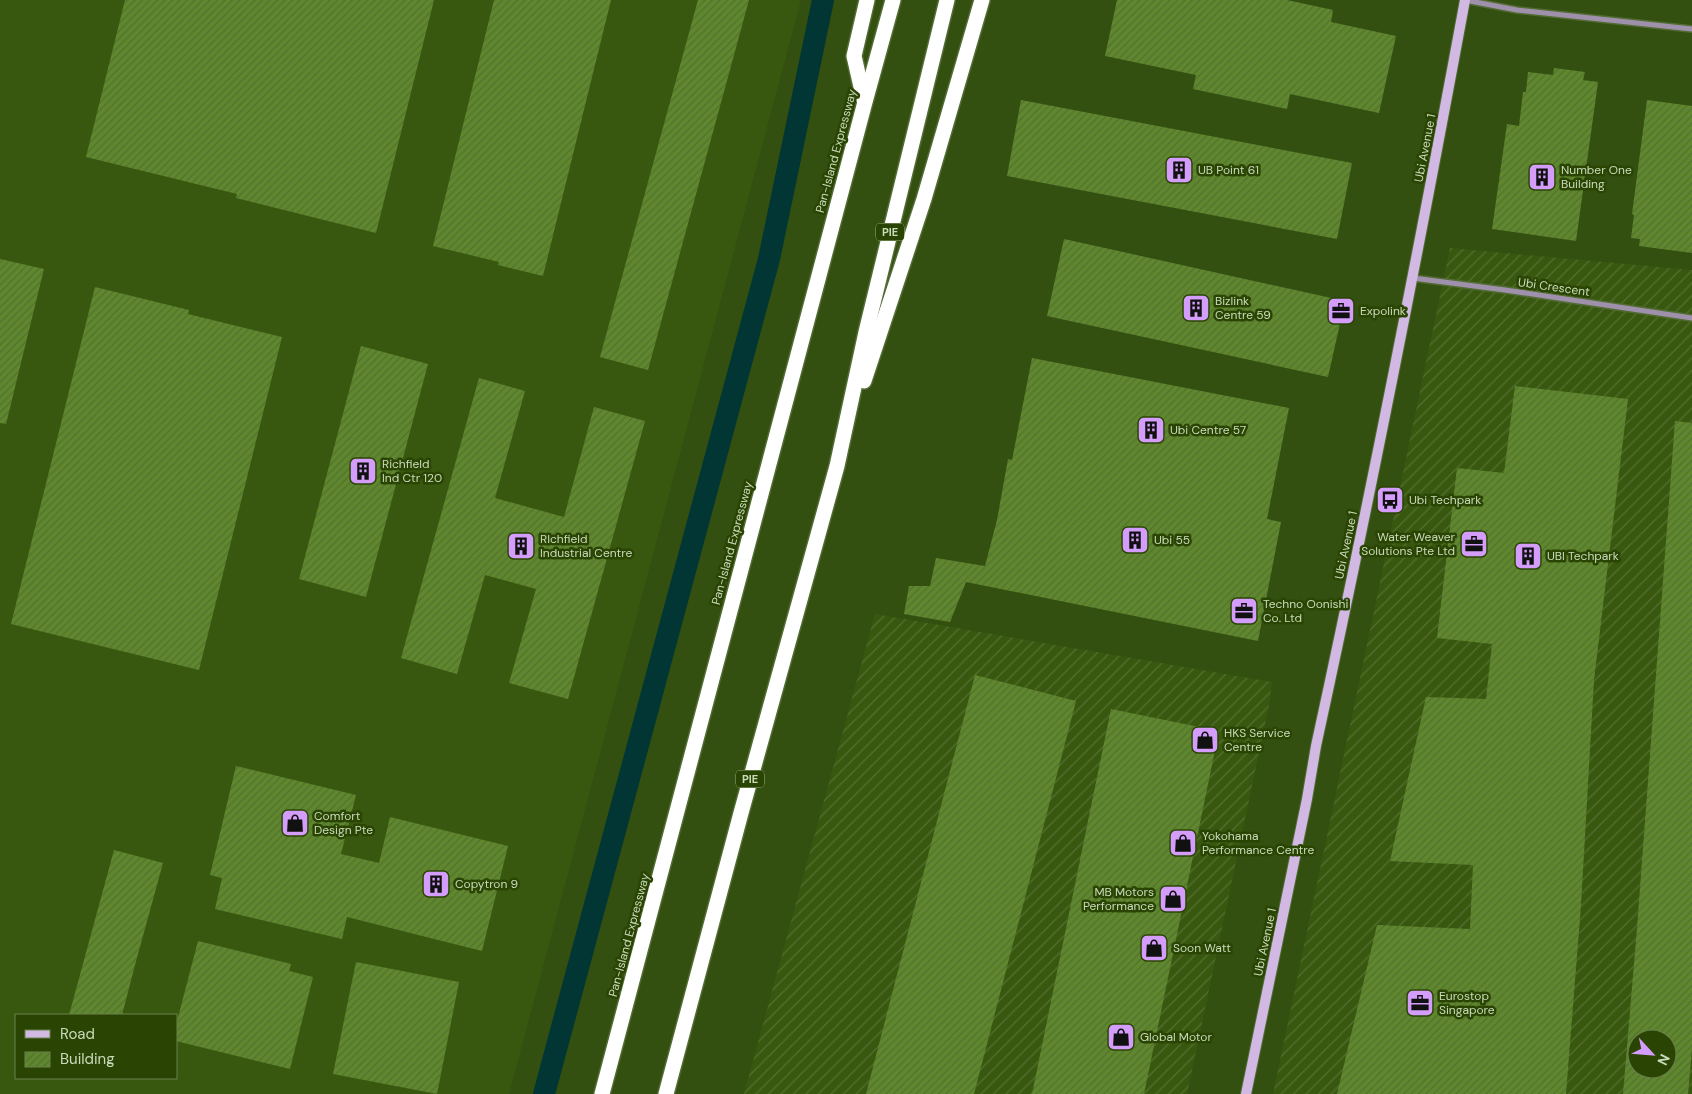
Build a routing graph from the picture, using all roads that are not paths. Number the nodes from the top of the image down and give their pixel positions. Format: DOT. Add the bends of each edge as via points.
graph roads {
  1 [pos="867,0"];
  2 [pos="893,0"];
  3 [pos="947,0"];
  4 [pos="982,0"];
  5 [pos="1465,0"];
  6 [pos="1692,29"];
  7 [pos="864,102"];
  8 [pos="1413,278"];
  9 [pos="1692,318"];
  10 [pos="836,466"];
  11 [pos="602,1094"];
  12 [pos="666,1094"];
  13 [pos="1246,1094"];
  1 -- 7 [label="highway" via="854,56"];
  2 -- 7 [label="highway, Pan-Island Expressway"];
  3 -- 10 [label="highway, PIE"];
  4 -- 10 [label="highway" via="924,199"];
  5 -- 6 [label="street" via="1517,10"];
  5 -- 8 [label="street, Ubi Avenue 1"];
  7 -- 11 [label="highway, Pan-Island Expressway"];
  8 -- 9 [label="street, Ubi Crescent"];
  8 -- 13 [label="street, Ubi Avenue 1"];
  10 -- 12 [label="highway, PIE"];
}
